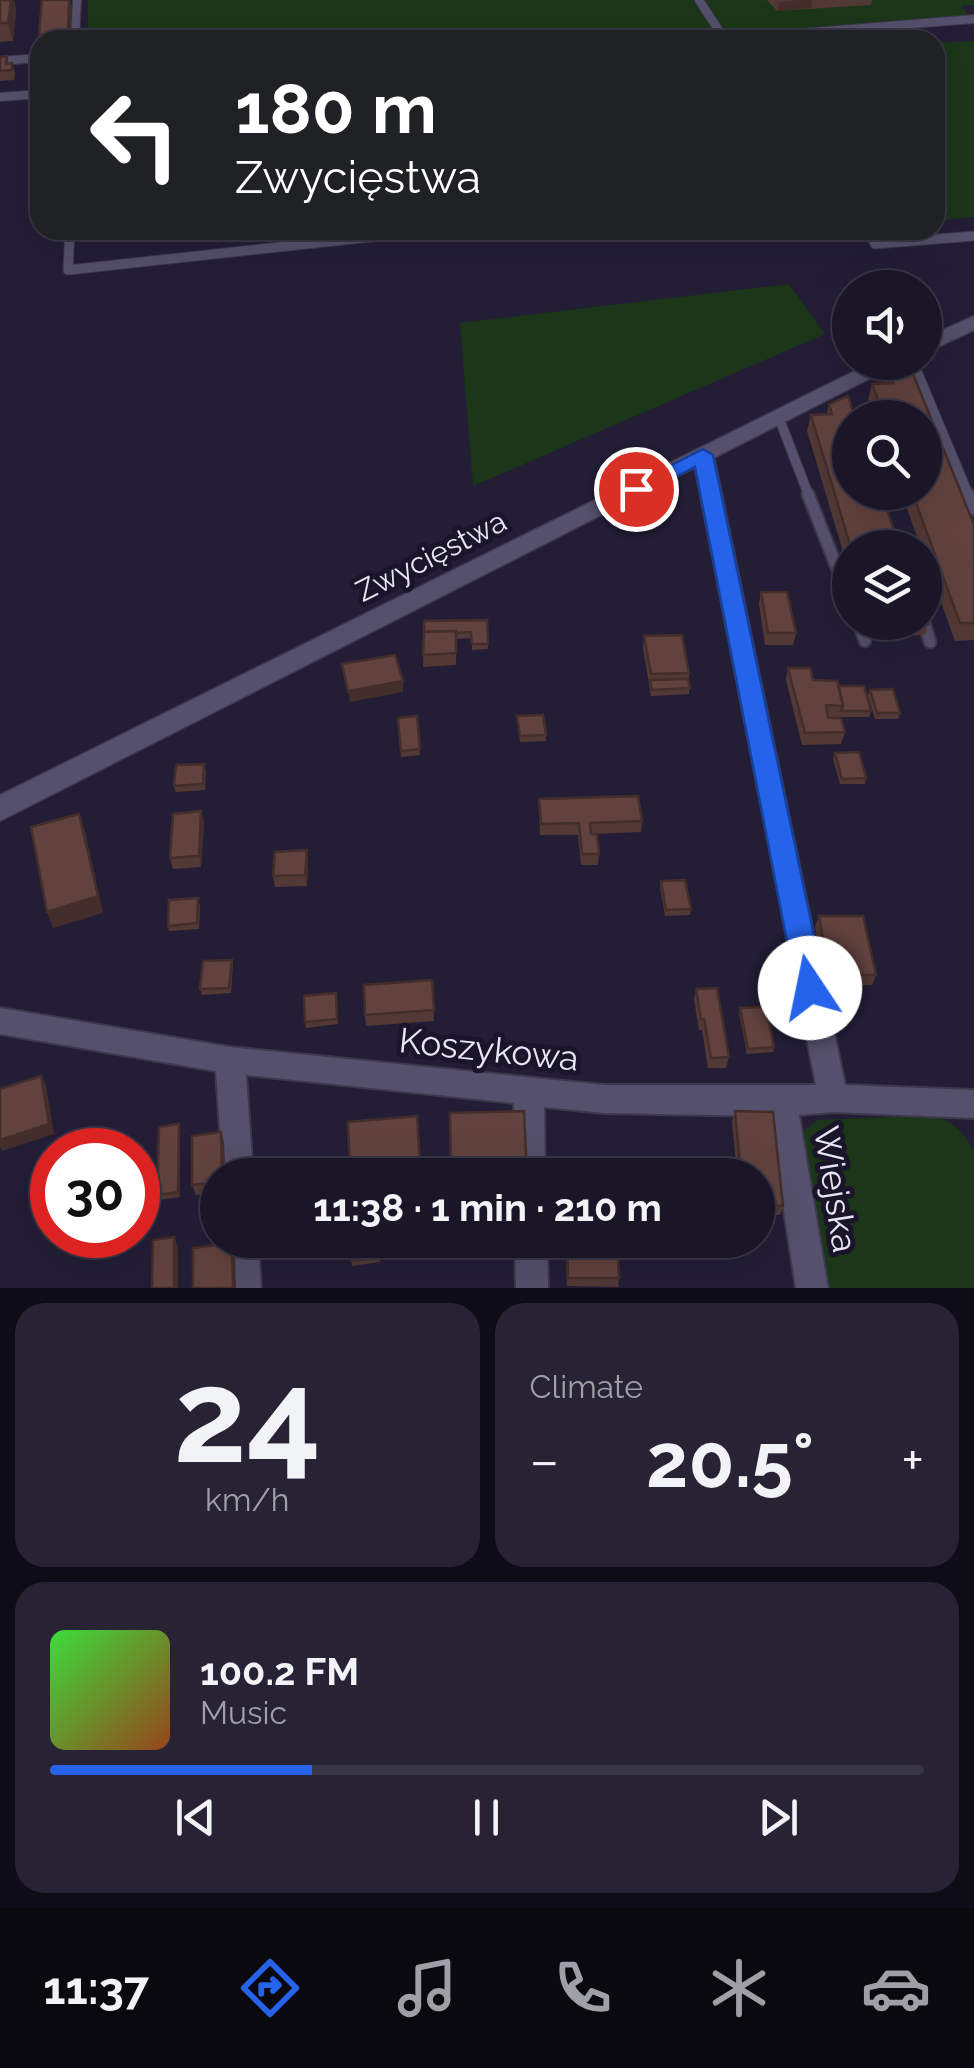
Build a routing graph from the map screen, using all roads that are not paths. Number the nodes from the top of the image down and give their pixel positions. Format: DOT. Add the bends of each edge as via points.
graph roads {
  1 [pos="77,0"];
  2 [pos="699,0"];
  3 [pos="974,19"];
  4 [pos="76,30"];
  5 [pos="718,30"];
  6 [pos="844,30"];
  7 [pos="30,59"];
  8 [pos="0,61"];
  9 [pos="30,95"];
  10 [pos="0,97"];
  11 [pos="974,236"];
  12 [pos="945,238"];
  13 [pos="70,240"];
  14 [pos="343,240"];
  15 [pos="872,240"];
  16 [pos="924,240"];
  17 [pos="974,322"];
  18 [pos="942,338"];
  19 [pos="864,380"];
  20 [pos="920,380"];
  21 [pos="780,418"];
  22 [pos="703,455"];
  23 [pos="974,509"];
  24 [pos="832,554"];
  25 [pos="0,809"];
  26 [pos="0,1021"];
  27 [pos="230,1060"];
  28 [pos="529,1090"];
  29 [pos="833,1098"];
  30 [pos="782,1102"];
  31 [pos="974,1104"];
  32 [pos="237,1158"];
  33 [pos="530,1158"];
  34 [pos="244,1258"];
  35 [pos="531,1258"];
  36 [pos="246,1288"];
  37 [pos="532,1288"];
  38 [pos="812,1288"];
  1 -- 4 [label="lane"];
  2 -- 5 [label="lane"];
  3 -- 6 [label="lane"];
  7 -- 8 [label="lane"];
  9 -- 10 [label="lane"];
  11 -- 12 [label="lane"];
  13 -- 14 [label="lane" via="68,270"];
  15 -- 16 [label="lane"];
  17 -- 18 [label="street"];
  19 -- 21 [label="street, Zwycięstwa"];
  20 -- 23 [label="lane"];
  21 -- 22 [label="street, Zwycięstwa"];
  21 -- 24 [label="lane"];
  22 -- 25 [label="street, Zwycięstwa"];
  22 -- 29 [label="street"];
  26 -- 27 [label="street, Koszykowa"];
  27 -- 28 [label="street, Koszykowa"];
  27 -- 32 [label="street"];
  28 -- 30 [label="street, Koszykowa" via="604,1099"];
  28 -- 33 [label="street"];
  29 -- 30 [label="street, Koszykowa"];
  29 -- 31 [label="street, Koszykowa"];
  30 -- 38 [label="street, Wiejska"];
  34 -- 36 [label="street"];
  35 -- 37 [label="street"];
}
